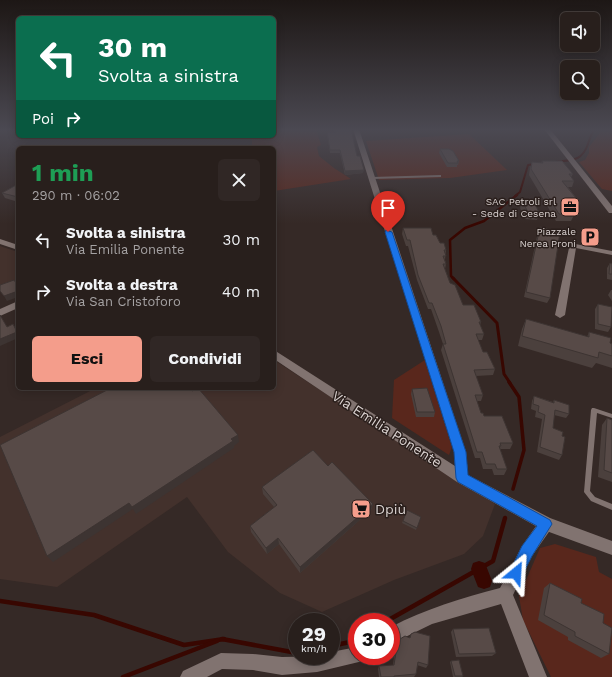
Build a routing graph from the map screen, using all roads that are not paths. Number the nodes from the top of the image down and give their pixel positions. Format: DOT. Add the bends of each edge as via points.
graph roads {
  1 [pos="366,161"];
  2 [pos="570,161"];
  3 [pos="440,176"];
  4 [pos="372,178"];
  5 [pos="612,211"];
  6 [pos="0,242"];
  7 [pos="16,247"];
  8 [pos="612,253"];
  9 [pos="16,305"];
  10 [pos="0,313"];
  11 [pos="560,315"];
  12 [pos="276,355"];
  13 [pos="612,416"];
  14 [pos="462,478"];
  15 [pos="612,507"];
  16 [pos="546,524"];
  17 [pos="612,548"];
  18 [pos="505,595"];
  19 [pos="400,631"];
  20 [pos="348,657"];
  21 [pos="190,677"];
  22 [pos="538,677"];
  1 -- 4 [label="street"];
  2 -- 5 [label="street"];
  3 -- 4 [label="lane"];
  4 -- 14 [label="street" via="460,452"];
  6 -- 7 [label="street"];
  8 -- 11 [label="street" via="573,245"];
  9 -- 10 [label="street"];
  12 -- 14 [label="street, Via Emilia Ponente"];
  13 -- 15 [label="lane" via="594,410 587,489 590,498"];
  14 -- 16 [label="street, Via Emilia Ponente"];
  16 -- 17 [label="street, Via Emilia Ponente"];
  16 -- 18 [label="street" via="527,551"];
  18 -- 19 [label="street" via="451,608"];
  18 -- 22 [label="street"];
  20 -- 21 [label="street" via="317,664 282,666 221,661"];
}
